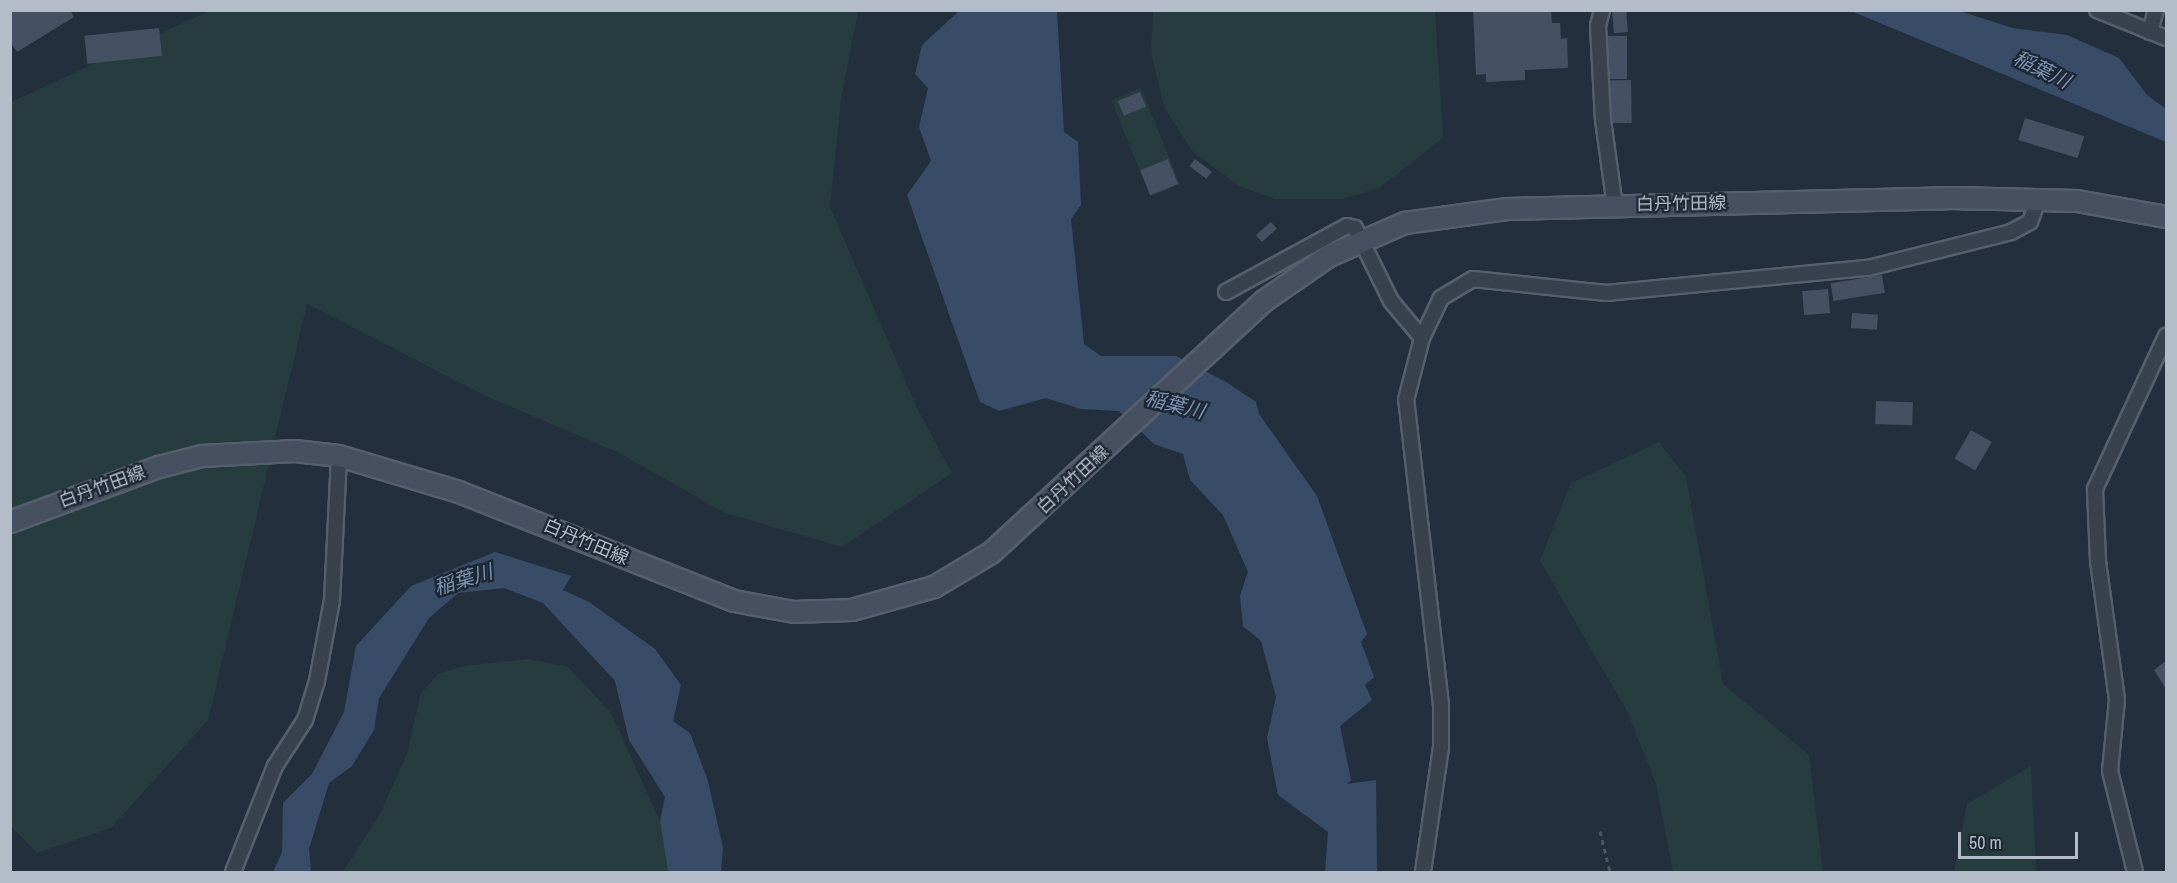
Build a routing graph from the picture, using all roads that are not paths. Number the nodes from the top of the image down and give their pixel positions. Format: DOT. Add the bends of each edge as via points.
graph roads {
  1 [pos="1602,10"];
  2 [pos="2097,10"];
  3 [pos="2156,10"];
  4 [pos="2150,32"];
  5 [pos="2166,38"];
  6 [pos="2037,200"];
  7 [pos="1615,206"];
  8 [pos="2166,217"];
  9 [pos="1361,240"];
  10 [pos="1226,292"];
  11 [pos="2166,336"];
  12 [pos="1422,338"];
  13 [pos="339,456"];
  14 [pos="10,522"];
  15 [pos="233,873"];
  16 [pos="1423,873"];
  17 [pos="2136,873"];
  1 -- 7 [label="street" via="1603,120"];
  2 -- 4 [label="street"];
  3 -- 4 [label="street"];
  4 -- 5 [label="street"];
  6 -- 7 [label="main road, 白丹竹田線"];
  6 -- 8 [label="main road, 白丹竹田線"];
  6 -- 12 [label="street" via="2030,222 2011,232 1868,268 1606,293 1467,279 1442,298"];
  7 -- 9 [label="main road, 白丹竹田線" via="1457,213"];
  9 -- 10 [label="street" via="1355,228 1336,229"];
  9 -- 12 [label="street" via="1391,301"];
  9 -- 13 [label="main road, 白丹竹田線" via="1302,273 1229,334 1016,533 963,573 882,605 794,612 734,601 459,492"];
  11 -- 17 [label="street" via="2095,489 2098,561 2117,700 2110,771"];
  12 -- 16 [label="street" via="1406,400 1406,424 1441,705 1441,747"];
  13 -- 14 [label="main road, 白丹竹田線" via="295,451 202,456"];
  13 -- 15 [label="street" via="332,600 317,681 305,720 275,766"];
}
